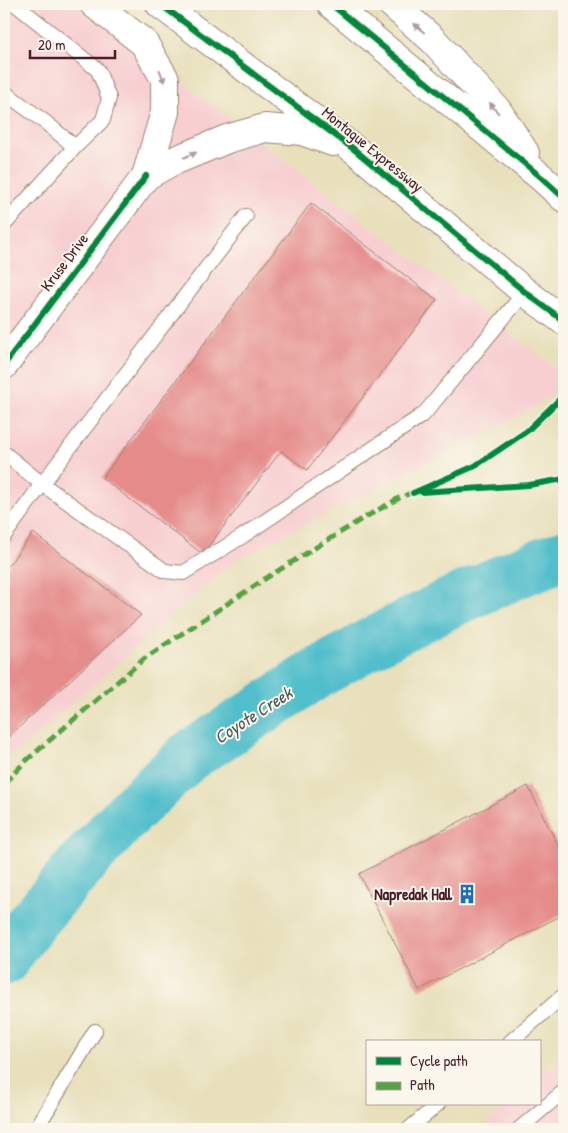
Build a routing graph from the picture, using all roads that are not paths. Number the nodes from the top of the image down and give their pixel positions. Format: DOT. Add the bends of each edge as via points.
graph roads {
  1 [pos="15,4"];
  2 [pos="94,4"];
  3 [pos="160,4"];
  4 [pos="331,4"];
  5 [pos="392,4"];
  6 [pos="4,92"];
  7 [pos="75,147"];
  8 [pos="355,150"];
  9 [pos="146,176"];
  10 [pos="541,177"];
  11 [pos="564,198"];
  12 [pos="246,216"];
  13 [pos="6,219"];
  14 [pos="525,292"];
  15 [pos="564,321"];
  16 [pos="4,365"];
  17 [pos="4,453"];
  18 [pos="42,484"];
  19 [pos="4,536"];
  20 [pos="564,995"];
  21 [pos="95,1031"];
  22 [pos="512,1040"];
  23 [pos="564,1090"];
  24 [pos="436,1106"];
  25 [pos="36,1129"];
  26 [pos="409,1129"];
  27 [pos="520,1129"];
  1 -- 7 [label="lane" via="98,70 109,98 103,120"];
  2 -- 9 [label="main road, one-way" via="144,43 165,79 165,112"];
  3 -- 8 [label="main road, Montague Expressway"];
  4 -- 10 [label="main road"];
  10 -- 5 [label="main road, one-way" via="497,110 433,40"];
  6 -- 7 [label="lane"];
  7 -- 13 [label="lane"];
  9 -- 8 [label="main road, one-way" via="227,139 265,128 302,131"];
  8 -- 14 [label="main road, Montague Expressway"];
  9 -- 16 [label="main road, Kruse Drive"];
  10 -- 11 [label="main road"];
  12 -- 18 [label="lane"];
  14 -- 15 [label="main road, Montague Expressway"];
  14 -- 18 [label="lane" via="424,414 183,573 164,571"];
  17 -- 18 [label="lane"];
  18 -- 19 [label="lane"];
  20 -- 22 [label="lane"];
  21 -- 25 [label="lane"];
  23 -- 27 [label="lane"];
  24 -- 26 [label="lane"];
}
